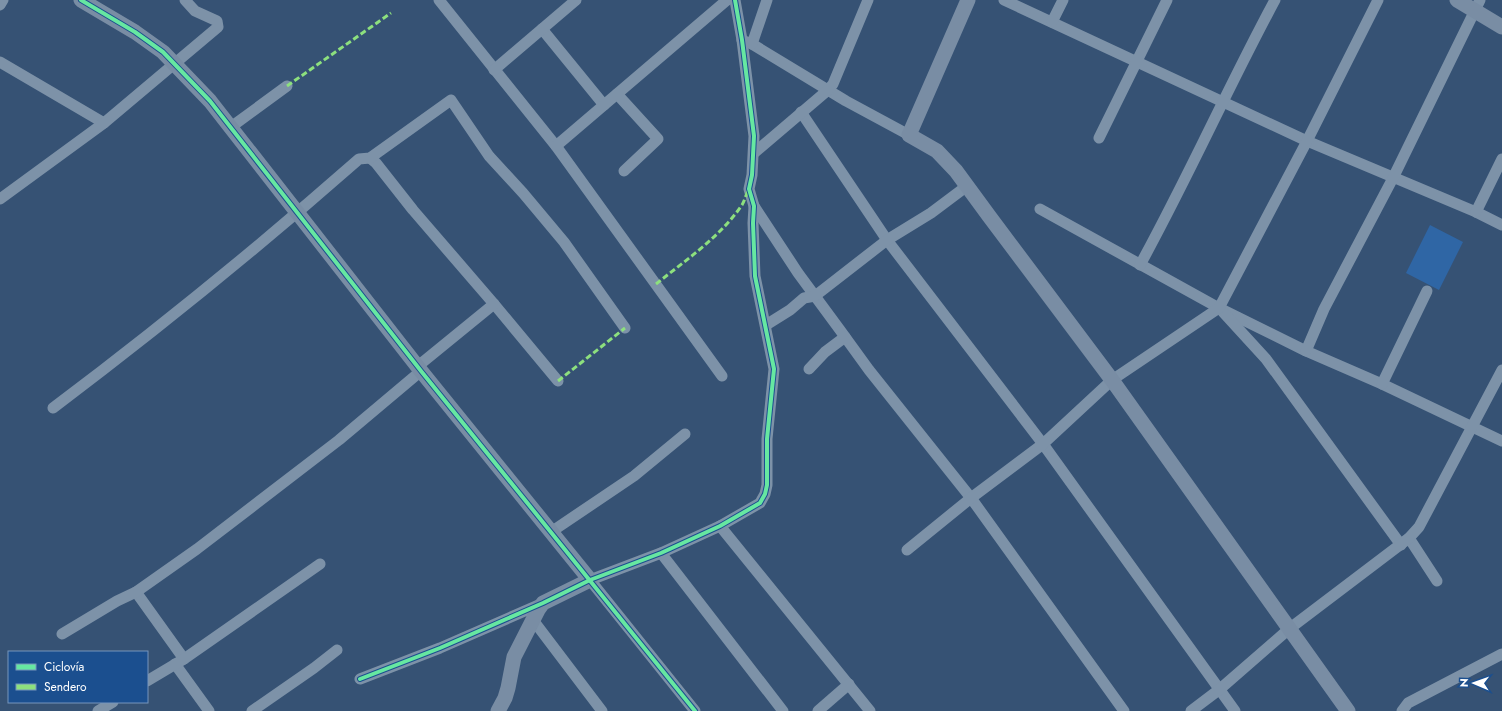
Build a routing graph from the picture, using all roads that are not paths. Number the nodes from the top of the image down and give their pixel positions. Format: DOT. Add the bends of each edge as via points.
graph roads {
  1 [pos="3,0"];
  2 [pos="81,0"];
  3 [pos="185,0"];
  4 [pos="439,0"];
  5 [pos="576,0"];
  6 [pos="727,0"];
  7 [pos="735,0"];
  8 [pos="767,0"];
  9 [pos="868,0"];
  10 [pos="968,0"];
  11 [pos="1004,0"];
  12 [pos="1063,0"];
  13 [pos="1167,0"];
  14 [pos="1275,0"];
  15 [pos="1378,0"];
  16 [pos="1457,0"];
  17 [pos="0,5"];
  18 [pos="1478,5"];
  19 [pos="1052,22"];
  20 [pos="1502,27"];
  21 [pos="542,29"];
  22 [pos="747,42"];
  23 [pos="0,62"];
  24 [pos="1138,62"];
  25 [pos="174,64"];
  26 [pos="494,70"];
  27 [pos="287,86"];
  28 [pos="828,90"];
  29 [pos="617,94"];
  30 [pos="1223,102"];
  31 [pos="604,105"];
  32 [pos="801,112"];
  33 [pos="104,123"];
  34 [pos="231,127"];
  35 [pos="909,135"];
  36 [pos="1099,138"];
  37 [pos="1307,141"];
  38 [pos="556,146"];
  39 [pos="754,153"];
  40 [pos="370,158"];
  41 [pos="1502,159"];
  42 [pos="624,171"];
  43 [pos="1393,178"];
  44 [pos="967,186"];
  45 [pos="0,199"];
  46 [pos="754,206"];
  47 [pos="1040,209"];
  48 [pos="1476,212"];
  49 [pos="298,213"];
  50 [pos="1502,225"];
  51 [pos="887,240"];
  52 [pos="1140,265"];
  53 [pos="1427,291"];
  54 [pos="815,296"];
  55 [pos="494,304"];
  56 [pos="1219,308"];
  57 [pos="766,325"];
  58 [pos="625,328"];
  59 [pos="845,337"];
  60 [pos="1306,351"];
  61 [pos="420,368"];
  62 [pos="809,369"];
  63 [pos="1502,370"];
  64 [pos="722,376"];
  65 [pos="1112,380"];
  66 [pos="558,381"];
  67 [pos="1382,384"];
  68 [pos="52,408"];
  69 [pos="1472,427"];
  70 [pos="685,434"];
  71 [pos="1502,441"];
  72 [pos="1042,444"];
  73 [pos="971,498"];
  74 [pos="720,526"];
  75 [pos="551,532"];
  76 [pos="1405,542"];
  77 [pos="907,550"];
  78 [pos="661,553"];
  79 [pos="320,564"];
  80 [pos="590,580"];
  81 [pos="1437,581"];
  82 [pos="136,592"];
  83 [pos="543,603"];
  84 [pos="533,620"];
  85 [pos="1289,629"];
  86 [pos="62,634"];
  87 [pos="337,650"];
  88 [pos="1502,654"];
  89 [pos="180,662"];
  90 [pos="360,679"];
  91 [pos="148,680"];
  92 [pos="849,684"];
  93 [pos="1220,689"];
  94 [pos="110,703"];
  95 [pos="98,711"];
  96 [pos="209,711"];
  97 [pos="252,711"];
  98 [pos="498,711"];
  99 [pos="602,711"];
  100 [pos="695,711"];
  101 [pos="783,711"];
  102 [pos="818,711"];
  103 [pos="870,711"];
  104 [pos="1124,711"];
  105 [pos="1191,711"];
  106 [pos="1235,711"];
  107 [pos="1348,711"];
  108 [pos="1402,711"];
  1 -- 17 [label="street"];
  2 -- 25 [label="street" via="135,32 163,52"];
  3 -- 25 [label="street" via="195,12 217,21 218,27"];
  4 -- 26 [label="street"];
  5 -- 21 [label="street"];
  6 -- 29 [label="street"];
  7 -- 22 [label="street"];
  8 -- 22 [label="street"];
  9 -- 28 [label="street" via="833,84"];
  10 -- 35 [label="street"];
  11 -- 19 [label="street"];
  12 -- 19 [label="street"];
  13 -- 24 [label="street"];
  14 -- 30 [label="street"];
  15 -- 37 [label="street"];
  16 -- 18 [label="street"];
  18 -- 20 [label="street"];
  18 -- 43 [label="street"];
  19 -- 24 [label="street"];
  21 -- 26 [label="street"];
  21 -- 31 [label="street"];
  22 -- 28 [label="street"];
  22 -- 39 [label="street"];
  23 -- 33 [label="street"];
  24 -- 30 [label="street"];
  24 -- 36 [label="street"];
  25 -- 33 [label="street"];
  25 -- 34 [label="street"];
  26 -- 38 [label="street"];
  27 -- 34 [label="street"];
  28 -- 32 [label="street"];
  28 -- 35 [label="street"];
  29 -- 31 [label="street"];
  29 -- 42 [label="street" via="658,140"];
  30 -- 37 [label="street"];
  30 -- 52 [label="street"];
  31 -- 38 [label="street"];
  32 -- 39 [label="street"];
  32 -- 51 [label="street"];
  33 -- 45 [label="street"];
  34 -- 49 [label="street"];
  35 -- 44 [label="street" via="937,151"];
  37 -- 43 [label="street"];
  37 -- 56 [label="street"];
  38 -- 64 [label="street"];
  39 -- 46 [label="street" via="749,188"];
  40 -- 49 [label="street" via="359,160"];
  40 -- 55 [label="street"];
  40 -- 58 [label="street" via="451,100 489,156 564,242"];
  41 -- 48 [label="street"];
  43 -- 48 [label="street"];
  43 -- 60 [label="street" via="1324,309"];
  44 -- 51 [label="street" via="931,213"];
  44 -- 65 [label="street"];
  46 -- 54 [label="street"];
  46 -- 57 [label="street" via="755,276"];
  47 -- 52 [label="street"];
  48 -- 50 [label="street"];
  49 -- 61 [label="street"];
  49 -- 68 [label="street" via="148,336"];
  51 -- 54 [label="street"];
  51 -- 72 [label="street"];
  52 -- 56 [label="street"];
  53 -- 67 [label="street"];
  54 -- 57 [label="street" via="804,298"];
  54 -- 59 [label="street"];
  55 -- 61 [label="street"];
  55 -- 66 [label="street"];
  56 -- 60 [label="street"];
  56 -- 65 [label="street"];
  56 -- 76 [label="street" via="1266,360"];
  57 -- 74 [label="street" via="774,373 767,439 765,494 760,503"];
  59 -- 62 [label="street" via="825,352"];
  59 -- 73 [label="street"];
  60 -- 67 [label="street"];
  61 -- 75 [label="street"];
  61 -- 82 [label="street" via="339,440 197,549"];
  63 -- 69 [label="street"];
  65 -- 72 [label="street"];
  65 -- 85 [label="street"];
  67 -- 69 [label="street"];
  69 -- 71 [label="street"];
  69 -- 76 [label="street" via="1419,527"];
  70 -- 75 [label="street" via="634,476"];
  72 -- 73 [label="street"];
  72 -- 93 [label="street"];
  73 -- 77 [label="street"];
  73 -- 104 [label="street"];
  74 -- 78 [label="street"];
  74 -- 92 [label="street"];
  75 -- 80 [label="street"];
  76 -- 81 [label="street"];
  76 -- 85 [label="street"];
  78 -- 80 [label="street"];
  78 -- 101 [label="street"];
  79 -- 89 [label="street"];
  80 -- 83 [label="street"];
  80 -- 100 [label="street"];
  82 -- 86 [label="street"];
  82 -- 89 [label="street"];
  83 -- 84 [label="street"];
  83 -- 90 [label="street" via="440,648"];
  84 -- 98 [label="street" via="514,657 508,688"];
  84 -- 99 [label="street"];
  85 -- 93 [label="street"];
  85 -- 107 [label="street"];
  87 -- 97 [label="street"];
  88 -- 108 [label="street" via="1408,703"];
  89 -- 91 [label="street"];
  89 -- 96 [label="street"];
  92 -- 102 [label="street"];
  92 -- 103 [label="street"];
  93 -- 105 [label="street"];
  93 -- 106 [label="street"];
  94 -- 95 [label="street"];
}
